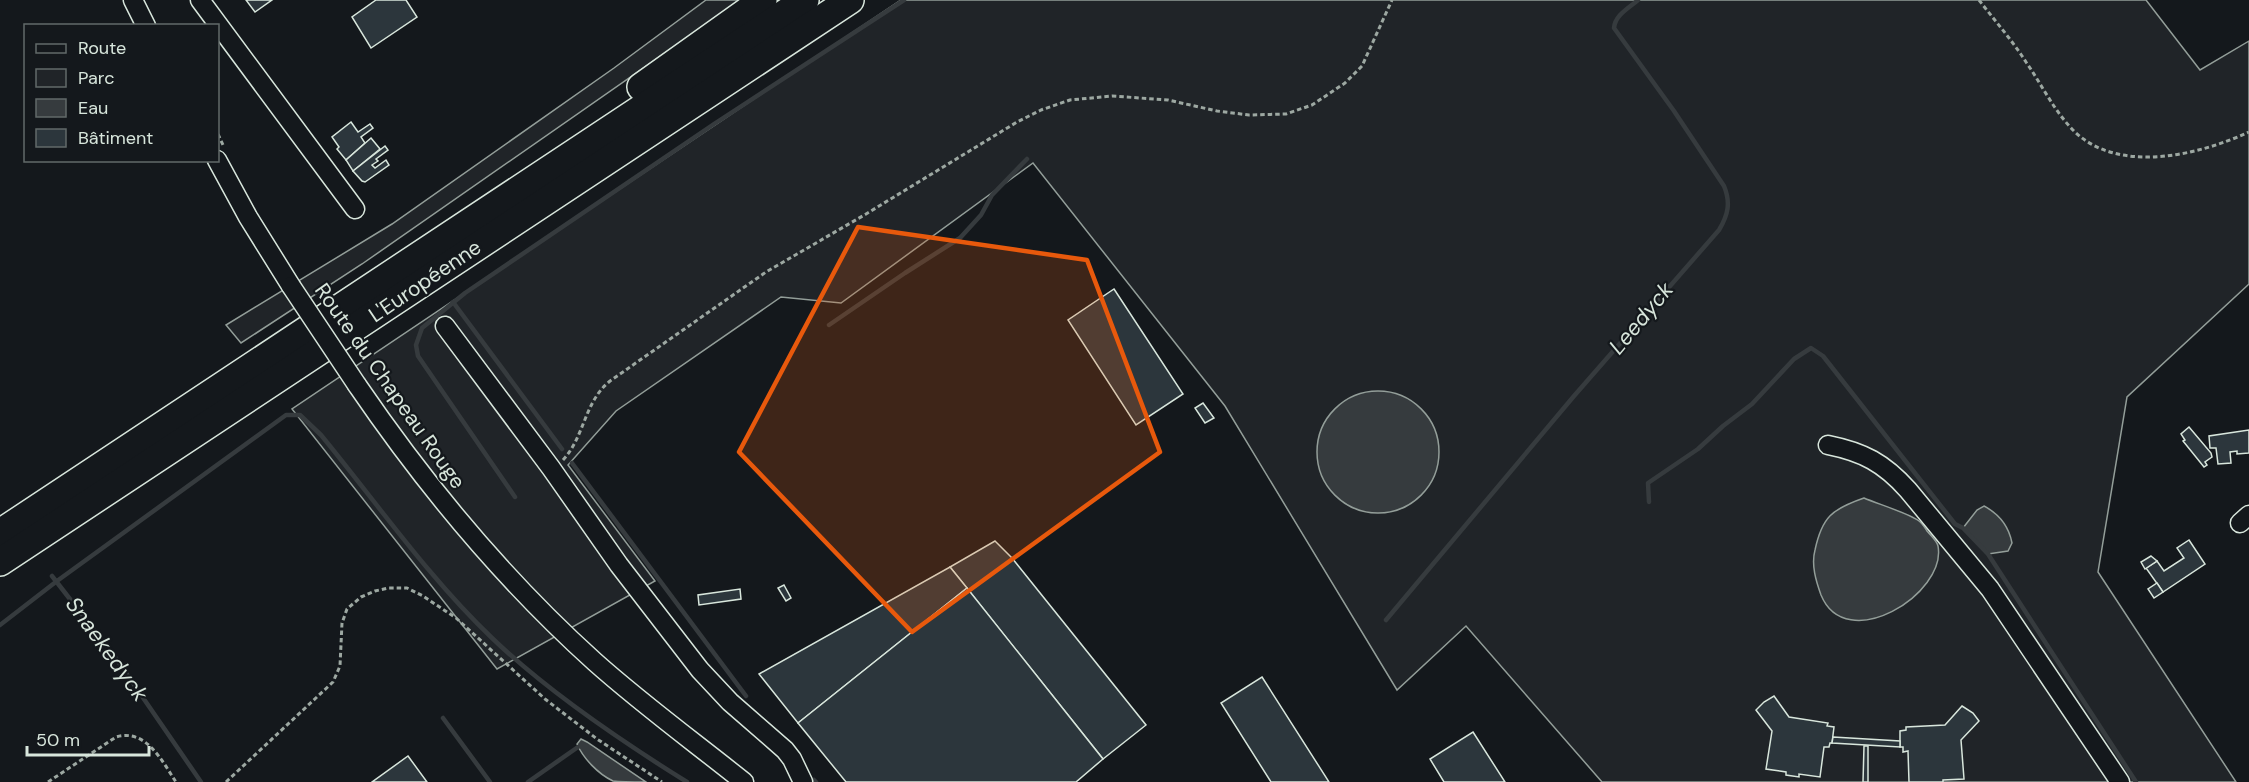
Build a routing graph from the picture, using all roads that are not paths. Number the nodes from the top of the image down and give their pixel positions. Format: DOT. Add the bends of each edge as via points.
graph roads {
  1 [pos="133,0"];
  2 [pos="200,0"];
  3 [pos="763,0"];
  4 [pos="806,0"];
  5 [pos="850,0"];
  6 [pos="146,24"];
  7 [pos="218,24"];
  8 [pos="219,26"];
  9 [pos="218,162"];
  10 [pos="355,209"];
  11 [pos="445,326"];
  12 [pos="272,353"];
  13 [pos="1828,445"];
  14 [pos="0,533"];
  15 [pos="0,562"];
  16 [pos="744,782"];
  17 [pos="803,782"];
  18 [pos="2120,782"];
  1 -- 6 [label="street"];
  2 -- 7 [label="street"];
  3 -- 12 [label="highway" via="386,267"];
  4 -- 12 [label="highway, L'Européenne"];
  5 -- 15 [label="highway, L'Européenne"];
  8 -- 10 [label="street"];
  9 -- 16 [label="street, Route du Chapeau Rouge, bridge" via="291,286 429,485 547,617 637,698"];
  11 -- 17 [label="street" via="700,670 785,750"];
  12 -- 14 [label="highway, L'Européenne"];
  13 -- 18 [label="street" via="1874,460 1908,490 1990,589"];
}
